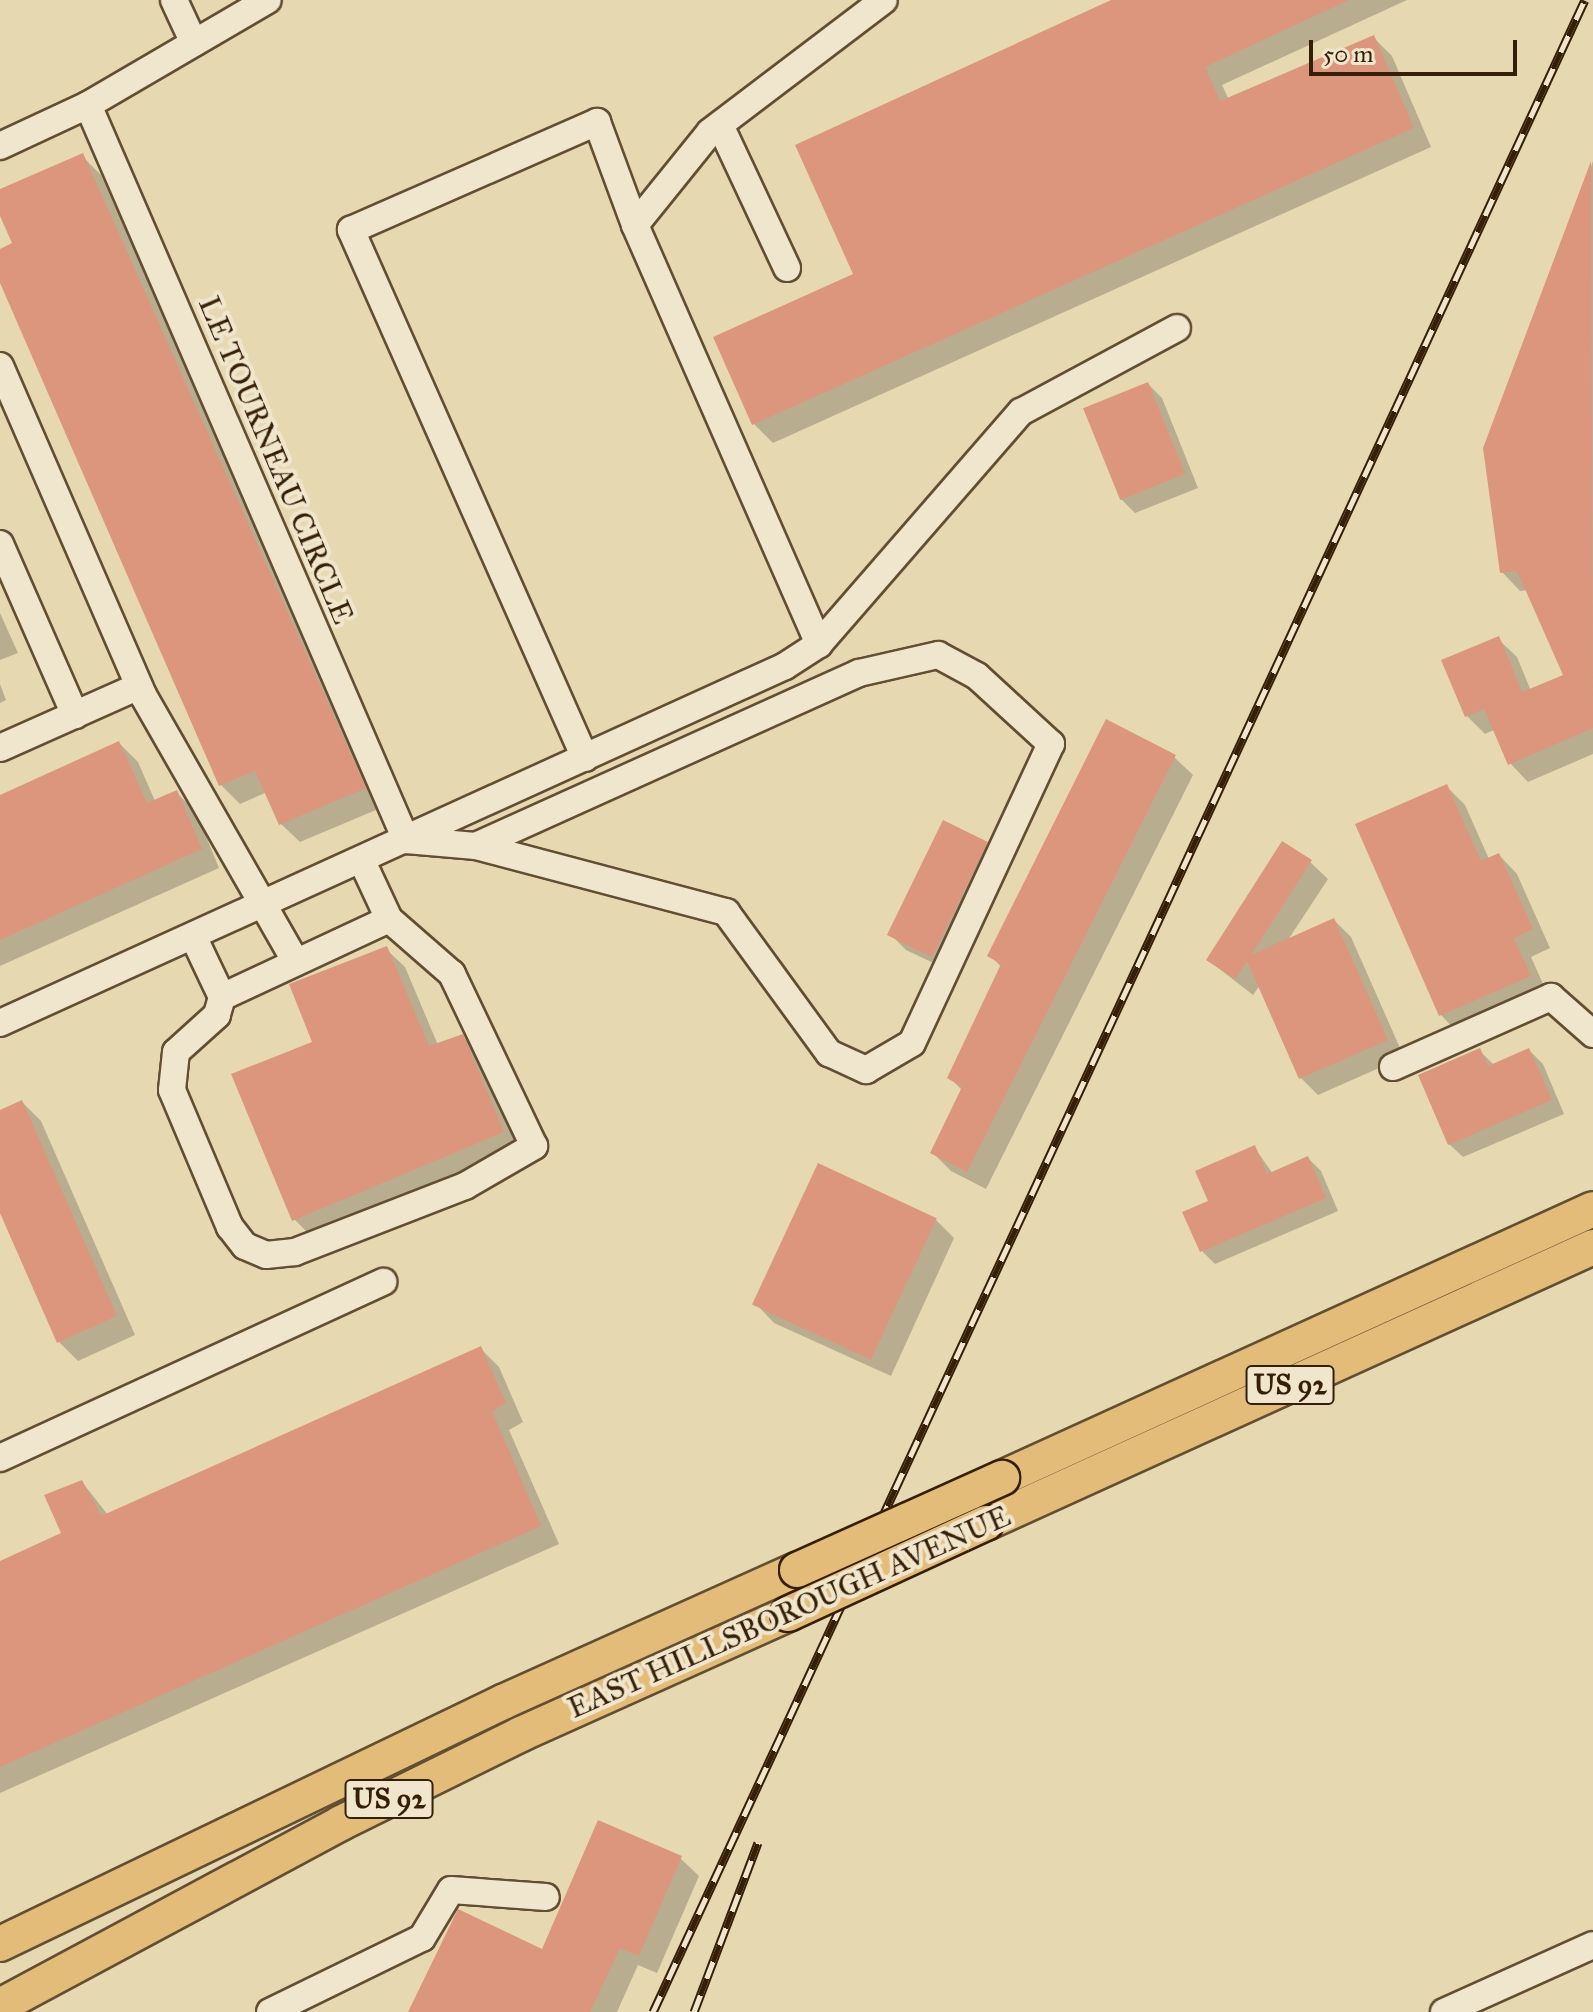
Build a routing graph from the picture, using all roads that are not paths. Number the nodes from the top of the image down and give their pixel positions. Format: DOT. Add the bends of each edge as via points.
graph roads {
  1 [pos="174,0"];
  2 [pos="268,0"];
  3 [pos="884,0"];
  4 [pos="194,43"];
  5 [pos="88,105"];
  6 [pos="720,125"];
  7 [pos="0,146"];
  8 [pos="635,225"];
  9 [pos="787,268"];
  10 [pos="1177,328"];
  11 [pos="0,366"];
  12 [pos="0,544"];
  13 [pos="819,644"];
  14 [pos="139,686"];
  15 [pos="75,715"];
  16 [pos="0,748"];
  17 [pos="585,758"];
  18 [pos="406,840"];
  19 [pos="476,846"];
  20 [pos="362,861"];
  21 [pos="263,905"];
  22 [pos="389,919"];
  23 [pos="193,936"];
  24 [pos="295,960"];
  25 [pos="222,997"];
  26 [pos="0,1023"];
  27 [pos="1593,1034"];
  28 [pos="1393,1067"];
  29 [pos="1593,1209"];
  30 [pos="1593,1247"];
  31 [pos="383,1282"];
  32 [pos="0,1458"];
  33 [pos="546,1897"];
  34 [pos="0,1944"];
  35 [pos="1593,1945"];
  36 [pos="0,2006"];
  37 [pos="270,2012"];
  38 [pos="1444,2012"];
  1 -- 4 [label="street"];
  2 -- 4 [label="street"];
  3 -- 6 [label="street"];
  4 -- 5 [label="street"];
  5 -- 7 [label="street"];
  5 -- 18 [label="street, LE TOURNEAU CIRCLE"];
  6 -- 8 [label="street"];
  6 -- 9 [label="street"];
  8 -- 13 [label="street"];
  8 -- 17 [label="street" via="597,122 351,230"];
  10 -- 13 [label="street" via="1021,412"];
  11 -- 14 [label="street"];
  12 -- 15 [label="street"];
  13 -- 17 [label="street" via="785,666"];
  14 -- 15 [label="street"];
  14 -- 21 [label="street"];
  15 -- 16 [label="street"];
  17 -- 18 [label="street"];
  18 -- 19 [label="street"];
  18 -- 20 [label="street"];
  19 -- 19 [label="street" via="726,912 829,1053 866,1070 912,1043 1051,744 977,676 938,655 859,673"];
  20 -- 21 [label="street"];
  20 -- 22 [label="street"];
  21 -- 23 [label="street"];
  21 -- 24 [label="street"];
  22 -- 24 [label="street"];
  22 -- 25 [label="street" via="452,974 534,1146 465,1186 295,1252 266,1255 245,1246 230,1227 172,1090 176,1052 217,1015"];
  23 -- 25 [label="street"];
  23 -- 26 [label="street"];
  24 -- 25 [label="street"];
  27 -- 28 [label="street" via="1551,997"];
  29 -- 34 [label="main road, EAST HILLSBOROUGH AVENUE / US 92, bridge" via="505,1701"];
  30 -- 36 [label="main road, EAST HILLSBOROUGH AVENUE / US 92, bridge" via="521,1734 341,1823"];
  31 -- 32 [label="street"];
  33 -- 37 [label="street" via="451,1890 422,1938"];
  35 -- 38 [label="street"];
}
